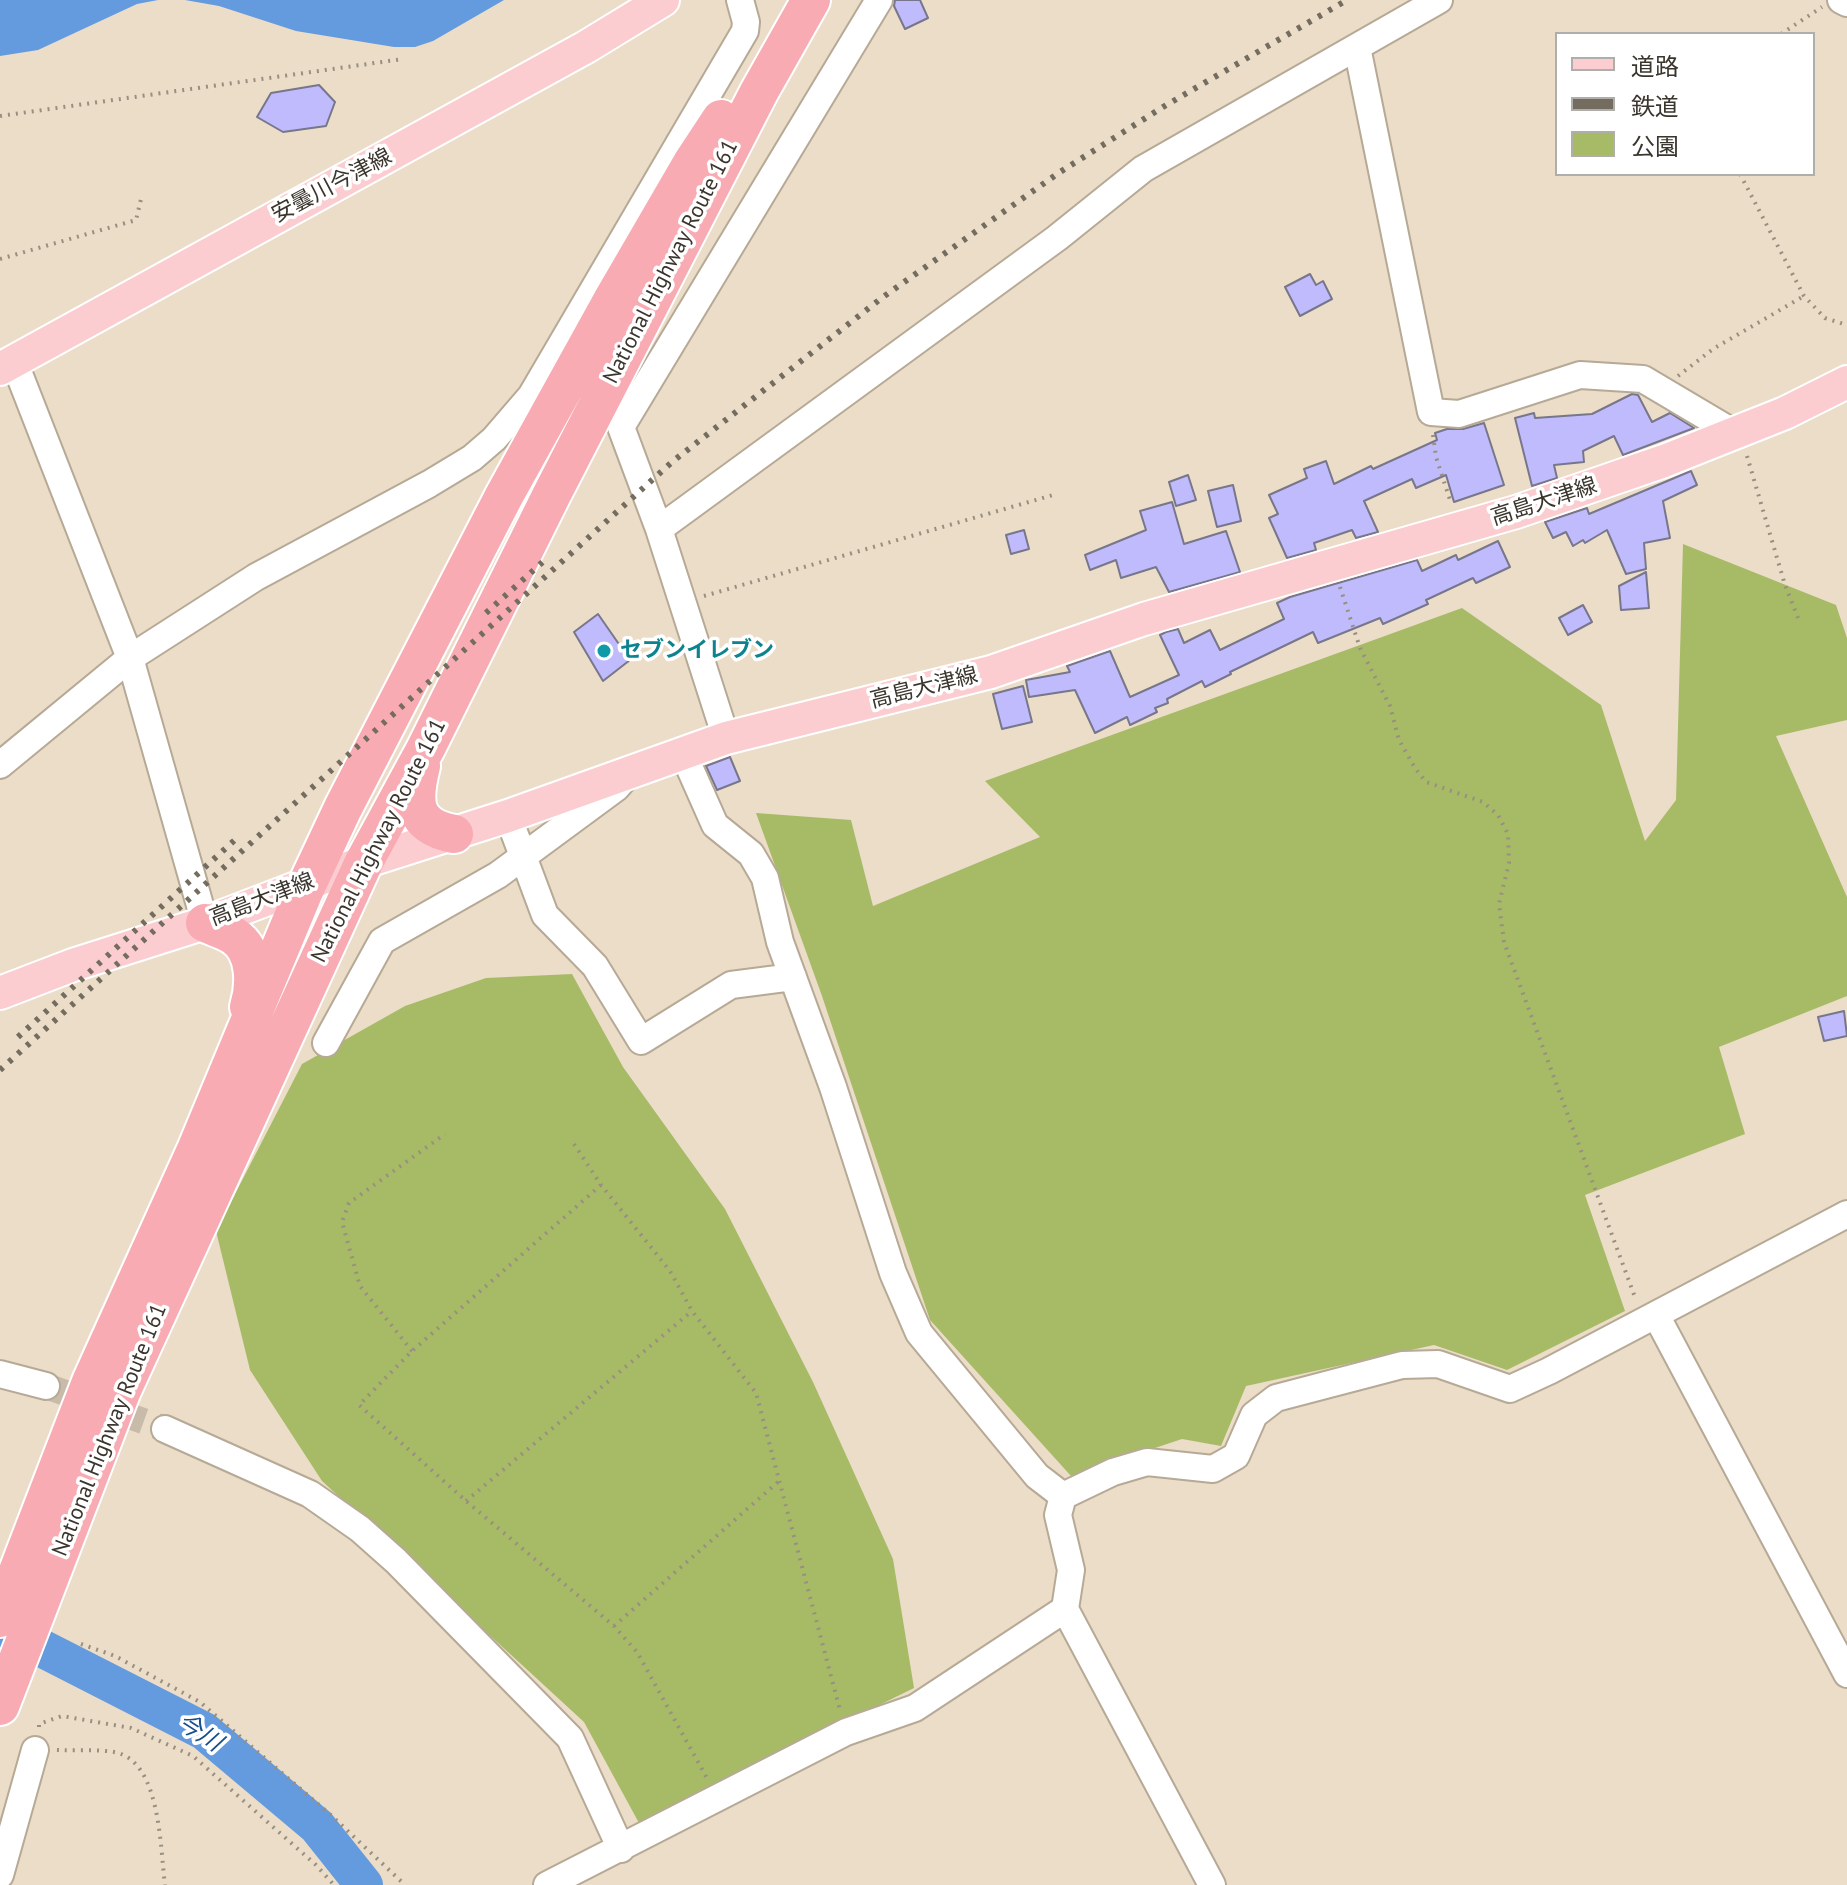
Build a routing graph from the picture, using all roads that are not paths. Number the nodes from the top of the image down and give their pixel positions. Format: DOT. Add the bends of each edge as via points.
graph roads {
  1 [pos="663,0"];
  2 [pos="740,0"];
  3 [pos="800,0"];
  4 [pos="811,0"];
  5 [pos="879,0"];
  6 [pos="1439,0"];
  7 [pos="1841,0"];
  8 [pos="1847,3"];
  9 [pos="1357,47"];
  10 [pos="7,365"];
  11 [pos="1847,382"];
  12 [pos="1734,433"];
  13 [pos="659,529"];
  14 [pos="130,658"];
  15 [pos="726,738"];
  16 [pos="426,748"];
  17 [pos="683,753"];
  18 [pos="0,765"];
  19 [pos="629,774"];
  20 [pos="359,777"];
  21 [pos="508,816"];
  22 [pos="439,839"];
  23 [pos="523,856"];
  24 [pos="329,880"];
  25 [pos="205,923"];
  26 [pos="793,977"];
  27 [pos="0,993"];
  28 [pos="326,1043"];
  29 [pos="229,1066"];
  30 [pos="196,1150"];
  31 [pos="1847,1214"];
  32 [pos="1650,1318"];
  33 [pos="0,1374"];
  34 [pos="46,1386"];
  35 [pos="165,1429"];
  36 [pos="1063,1496"];
  37 [pos="1065,1609"];
  38 [pos="0,1618"];
  39 [pos="1847,1674"];
  40 [pos="0,1706"];
  41 [pos="35,1750"];
  42 [pos="621,1849"];
  43 [pos="1,1862"];
  44 [pos="547,1885"];
  45 [pos="1212,1885"];
  1 -- 10 [label="main road, 安曇川今津線"];
  2 -- 14 [label="street" via="745,31 531,396 494,439 461,465 256,577"];
  3 -- 20 [label="highway, National Highway Route 161" via="692,163 613,299"];
  4 -- 16 [label="highway, National Highway Route 161" via="680,245"];
  5 -- 13 [label="street" via="621,427"];
  6 -- 9 [label="street"];
  7 -- 8 [label="street"];
  9 -- 12 [label="street" via="1431,412 1459,414 1580,375 1643,379"];
  9 -- 13 [label="street" via="1143,169 1057,238"];
  10 -- 14 [label="street"];
  11 -- 12 [label="main road, 高島大津線"];
  12 -- 15 [label="main road, 高島大津線" via="1460,529 1144,619 991,672"];
  13 -- 15 [label="street"];
  14 -- 18 [label="street"];
  14 -- 25 [label="street"];
  15 -- 17 [label="main road, 高島大津線"];
  16 -- 22 [label="highway" via="414,792 417,808"];
  16 -- 24 [label="highway, National Highway Route 161"];
  17 -- 19 [label="main road, 高島大津線"];
  17 -- 26 [label="street" via="715,825 751,854 765,878"];
  19 -- 21 [label="main road, 高島大津線"];
  19 -- 23 [label="street"];
  20 -- 24 [label="highway, National Highway Route 161"];
  20 -- 24 [label="highway" via="373,819"];
  21 -- 22 [label="main road, 高島大津線"];
  21 -- 23 [label="street"];
  22 -- 24 [label="highway"];
  23 -- 26 [label="street" via="545,915 595,966 641,1041 731,985"];
  23 -- 28 [label="street" via="382,941"];
  24 -- 25 [label="main road, 高島大津線"];
  24 -- 29 [label="highway, National Highway Route 161"];
  24 -- 30 [label="highway" via="224,1104"];
  24 -- 40 [label="highway, National Highway Route 161"];
  25 -- 27 [label="main road, 高島大津線"];
  25 -- 29 [label="highway" via="237,938 253,970 251,1001"];
  26 -- 36 [label="street" via="893,1273 919,1333 1037,1476"];
  29 -- 30 [label="highway, National Highway Route 161"];
  30 -- 38 [label="highway, National Highway Route 161" via="91,1382"];
  31 -- 32 [label="street"];
  32 -- 36 [label="street" via="1510,1389 1438,1364 1402,1365 1276,1398 1254,1415 1236,1456 1213,1469 1147,1462"];
  32 -- 39 [label="street"];
  33 -- 34 [label="street"];
  35 -- 42 [label="street" via="310,1494 396,1561 570,1738"];
  36 -- 37 [label="street" via="1058,1515 1071,1570"];
  37 -- 42 [label="street" via="915,1708 846,1732"];
  37 -- 45 [label="street"];
  41 -- 43 [label="street"];
  42 -- 44 [label="street"];
}
